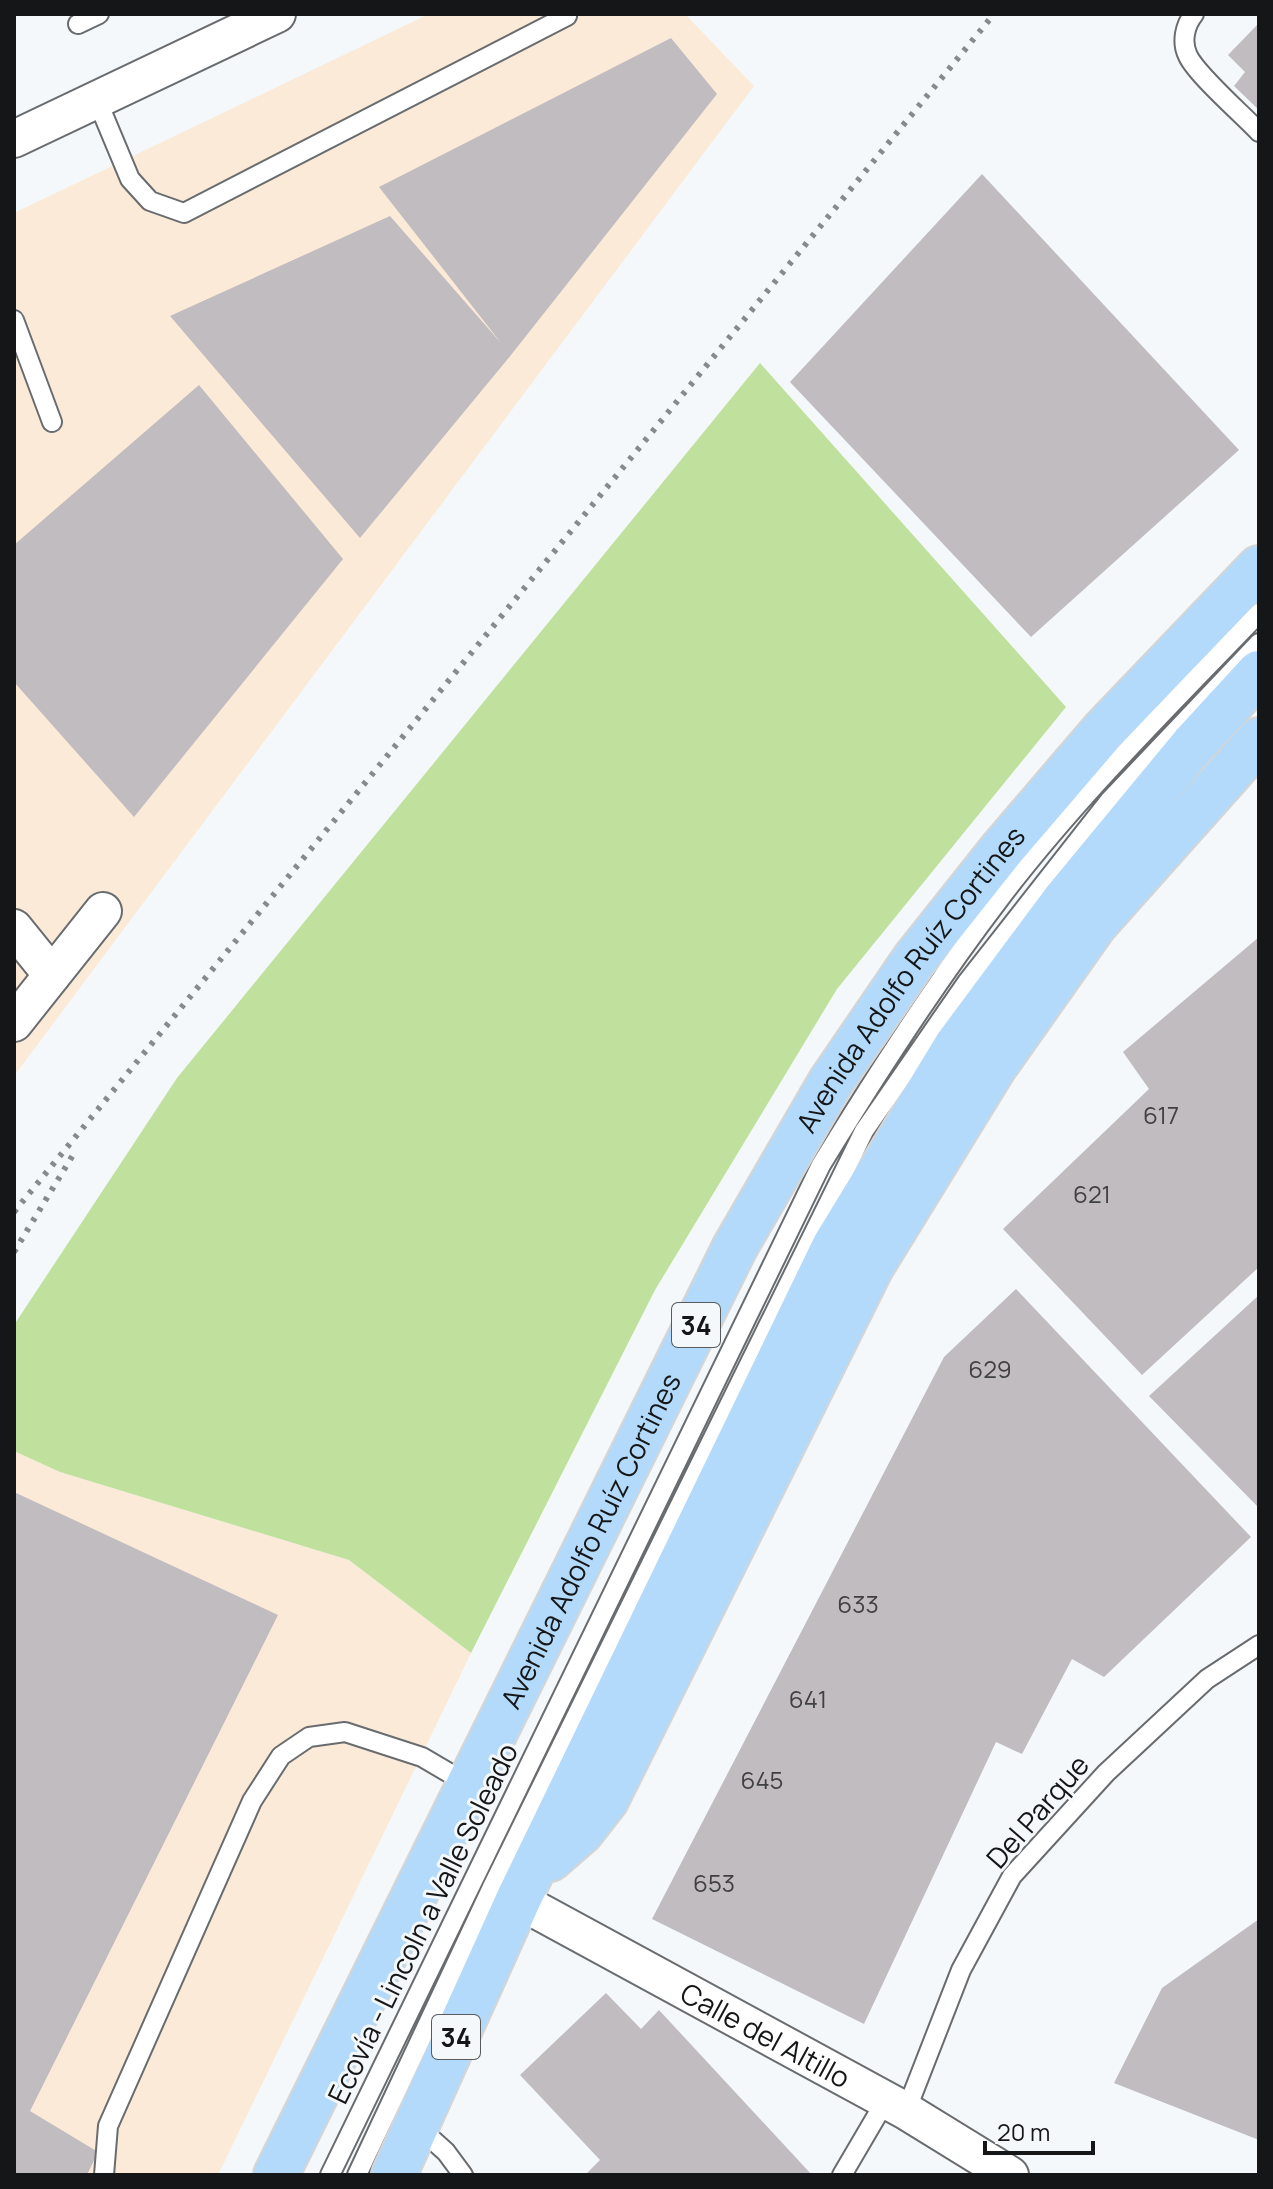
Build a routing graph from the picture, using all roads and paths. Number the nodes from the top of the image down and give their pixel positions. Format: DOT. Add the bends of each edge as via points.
graph roads {
  1 [pos="99,14"];
  2 [pos="1194,14"];
  3 [pos="267,16"];
  4 [pos="567,16"];
  5 [pos="78,24"];
  6 [pos="97,100"];
  7 [pos="1259,132"];
  8 [pos="14,139"];
  9 [pos="14,320"];
  10 [pos="18,341"];
  11 [pos="52,422"];
  12 [pos="1259,568"];
  13 [pos="1259,613"];
  14 [pos="1259,643"];
  15 [pos="1259,673"];
  16 [pos="1259,740"];
  17 [pos="103,911"];
  18 [pos="14,928"];
  19 [pos="52,975"];
  20 [pos="14,1023"];
  21 [pos="1259,1645"];
  22 [pos="468,1784"];
  23 [pos="524,1888"];
  24 [pos="896,2105"];
  25 [pos="416,2125"];
  26 [pos="104,2175"];
  27 [pos="276,2175"];
  28 [pos="330,2175"];
  29 [pos="357,2175"];
  30 [pos="394,2175"];
  31 [pos="463,2175"];
  32 [pos="842,2175"];
  33 [pos="1010,2175"];
  1 -- 5 [label="lane"];
  2 -- 7 [label="lane" via="1184,39 1188,56"];
  3 -- 6 [label="street"];
  4 -- 6 [label="lane" via="184,213 150,201 130,179"];
  6 -- 8 [label="street"];
  9 -- 10 [label="lane"];
  10 -- 11 [label="lane"];
  12 -- 22 [label="main road, Avenida Adolfo Ruíz Cortines / 34" via="1104,730 1003,848 914,960 830,1083 735,1247"];
  13 -- 28 [label="lane, Ecovía - Lincoln a Valle Soleado" via="1090,790 998,901 875,1077 821,1165"];
  14 -- 29 [label="lane" via="1109,801 967,982 864,1131 498,1873"];
  15 -- 23 [label="main road, 34" via="1064,901 966,1033 834,1247"];
  16 -- 23 [label="main road, 34" via="1095,924 994,1067 871,1267 606,1800"];
  17 -- 19 [label="street"];
  18 -- 19 [label="street"];
  19 -- 20 [label="street"];
  21 -- 24 [label="lane, Del Parque" via="1207,1679 1117,1763 1012,1876"];
  22 -- 26 [label="lane" via="422,1757 345,1732 309,1737 281,1756 252,1801 108,2126"];
  22 -- 27 [label="main road, Avenida Adolfo Ruíz Cortines / 34"];
  23 -- 24 [label="street, Calle del Altillo"];
  23 -- 25 [label="main road, 34"];
  24 -- 32 [label="lane, Del Parque"];
  24 -- 33 [label="street, Calle del Altillo"];
  25 -- 30 [label="main road, 34"];
  25 -- 31 [label="lane"];
}
